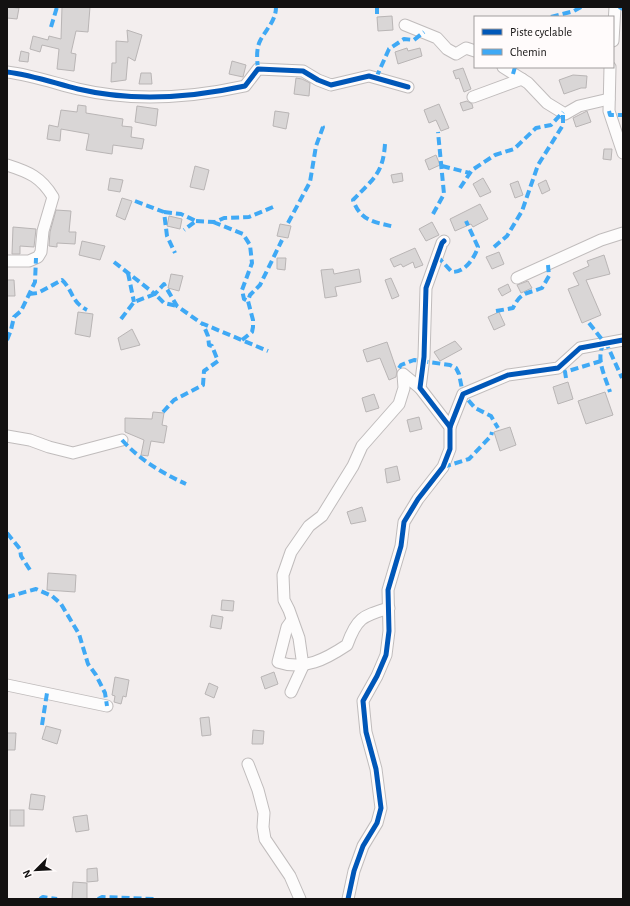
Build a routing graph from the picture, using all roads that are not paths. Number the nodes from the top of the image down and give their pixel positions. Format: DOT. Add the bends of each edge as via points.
graph roads {
  1 [pos="615,7"];
  2 [pos="405,24"];
  3 [pos="614,24"];
  4 [pos="474,51"];
  5 [pos="505,68"];
  6 [pos="610,68"];
  7 [pos="7,72"];
  8 [pos="522,79"];
  9 [pos="408,87"];
  10 [pos="473,97"];
  11 [pos="609,99"];
  12 [pos="623,153"];
  13 [pos="7,165"];
  14 [pos="623,233"];
  15 [pos="444,241"];
  16 [pos="7,261"];
  17 [pos="517,278"];
  18 [pos="623,340"];
  19 [pos="420,388"];
  20 [pos="450,427"];
  21 [pos="7,436"];
  22 [pos="122,440"];
  23 [pos="389,608"];
  24 [pos="292,620"];
  25 [pos="303,666"];
  26 [pos="7,685"];
  27 [pos="291,692"];
  28 [pos="107,706"];
  29 [pos="248,764"];
  30 [pos="300,899"];
  31 [pos="348,899"];
  1 -- 3 [label="street"];
  2 -- 4 [label="street" via="437,38 456,54 466,48"];
  5 -- 8 [label="street"];
  6 -- 11 [label="street"];
  7 -- 9 [label="street" via="30,75 78,89 140,97 207,94 245,86 258,69 303,71 331,85 369,76"];
  8 -- 10 [label="street"];
  8 -- 11 [label="street" via="547,102 565,114 579,106"];
  11 -- 12 [label="street" via="609,111"];
  13 -- 16 [label="street" via="34,175 46,184 54,197 43,231 42,252 29,261"];
  14 -- 17 [label="street" via="601,240"];
  15 -- 19 [label="street" via="426,288 424,357"];
  18 -- 20 [label="street" via="580,348 558,368 508,374 463,394"];
  19 -- 20 [label="street"];
  19 -- 24 [label="street" via="403,374 404,388 399,404 362,446 353,466 322,516 309,526 291,552 283,575 284,600"];
  20 -- 23 [label="street" via="450,449 443,467 404,522 401,546 388,590"];
  21 -- 22 [label="street" via="73,453"];
  23 -- 25 [label="street" via="364,616 353,630 347,645 315,663"];
  23 -- 31 [label="street" via="386,655 378,676 363,701 366,732 376,768 381,808 377,823 363,846"];
  24 -- 25 [label="street" via="302,649"];
  24 -- 25 [label="street" via="287,627 278,662"];
  25 -- 27 [label="street"];
  26 -- 28 [label="street"];
  29 -- 30 [label="street" via="264,813 265,839 290,876"];
}
